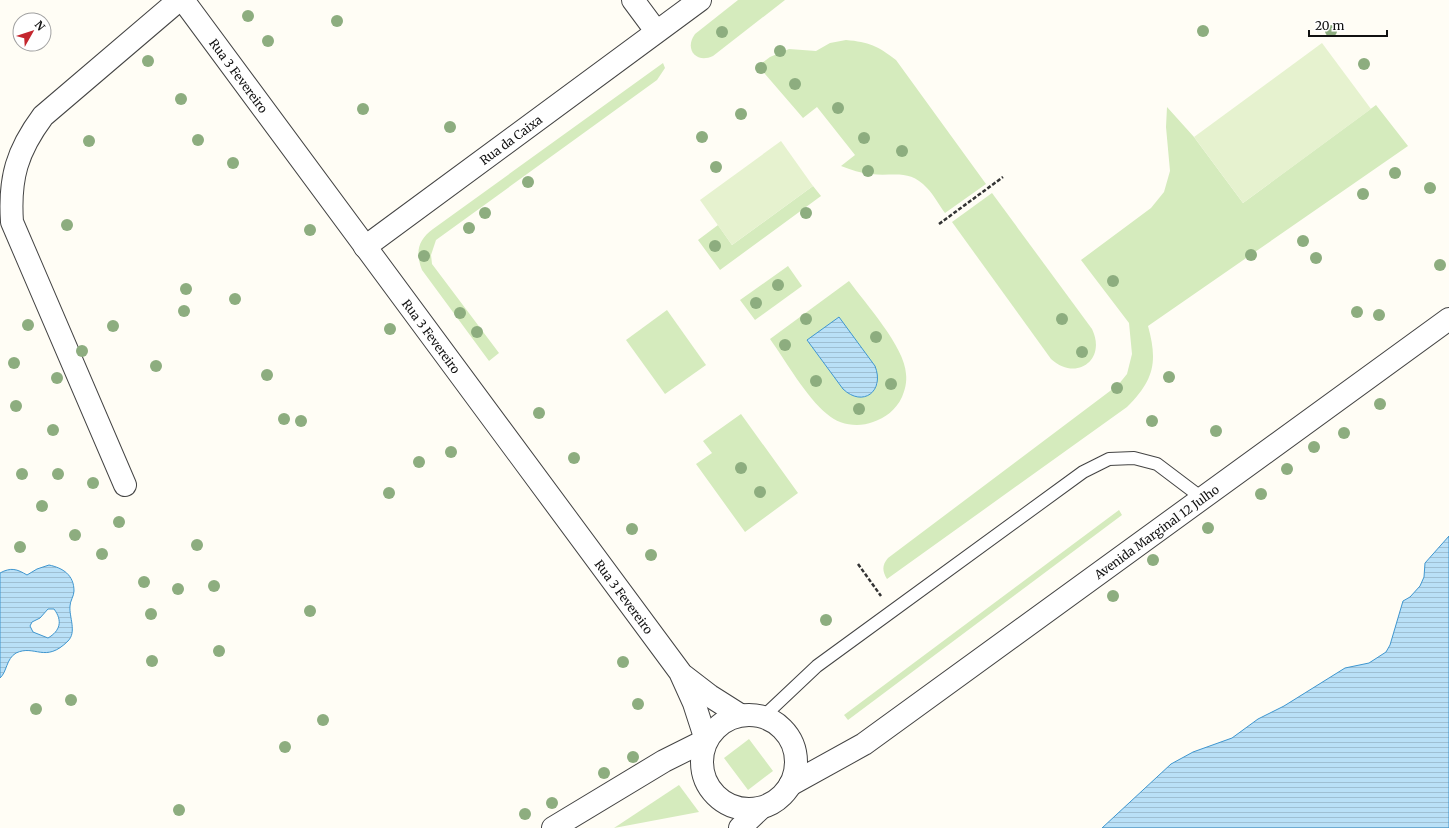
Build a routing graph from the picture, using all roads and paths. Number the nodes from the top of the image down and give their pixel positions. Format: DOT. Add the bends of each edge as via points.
graph roads {
  1 [pos="179,0"];
  2 [pos="183,0"];
  3 [pos="632,0"];
  4 [pos="700,0"];
  5 [pos="656,31"];
  6 [pos="1003,178"];
  7 [pos="939,224"];
  8 [pos="365,247"];
  9 [pos="1449,319"];
  10 [pos="125,485"];
  11 [pos="1202,498"];
  12 [pos="858,564"];
  13 [pos="892,611"];
  14 [pos="680,672"];
  15 [pos="740,715"];
  16 [pos="763,717"];
  17 [pos="706,740"];
  18 [pos="790,785"];
  19 [pos="761,808"];
  20 [pos="553,828"];
  21 [pos="740,828"];
  1 -- 10 [label="street" via="43,116 28,136 12,180 12,222"];
  2 -- 8 [label="street, Rua 3 Fevereiro"];
  3 -- 5 [label="street"];
  4 -- 5 [label="street, Rua da Caixa"];
  5 -- 8 [label="street, Rua da Caixa"];
  6 -- 7 [label="path"];
  8 -- 14 [label="street, Rua 3 Fevereiro"];
  9 -- 11 [label="street, Avenida Marginal 12 Julho"];
  11 -- 13 [label="lane" via="1157,464 1134,458 1109,459 1083,472"];
  11 -- 18 [label="street, Avenida Marginal 12 Julho" via="864,744"];
  12 -- 13 [label="path"];
  13 -- 16 [label="lane" via="817,666"];
  14 -- 15 [label="street" via="710,696"];
  14 -- 17 [label="street" via="694,703"];
  15 -- 16 [label="street"];
  15 -- 17 [label="street" via="721,724"];
  16 -- 18 [label="street" via="776,723 787,734 793,747 795,773"];
  17 -- 19 [label="street" via="702,770 716,796 723,802 742,809"];
  17 -- 20 [label="street" via="664,761"];
  18 -- 19 [label="street" via="773,803"];
  19 -- 21 [label="street"];
}
